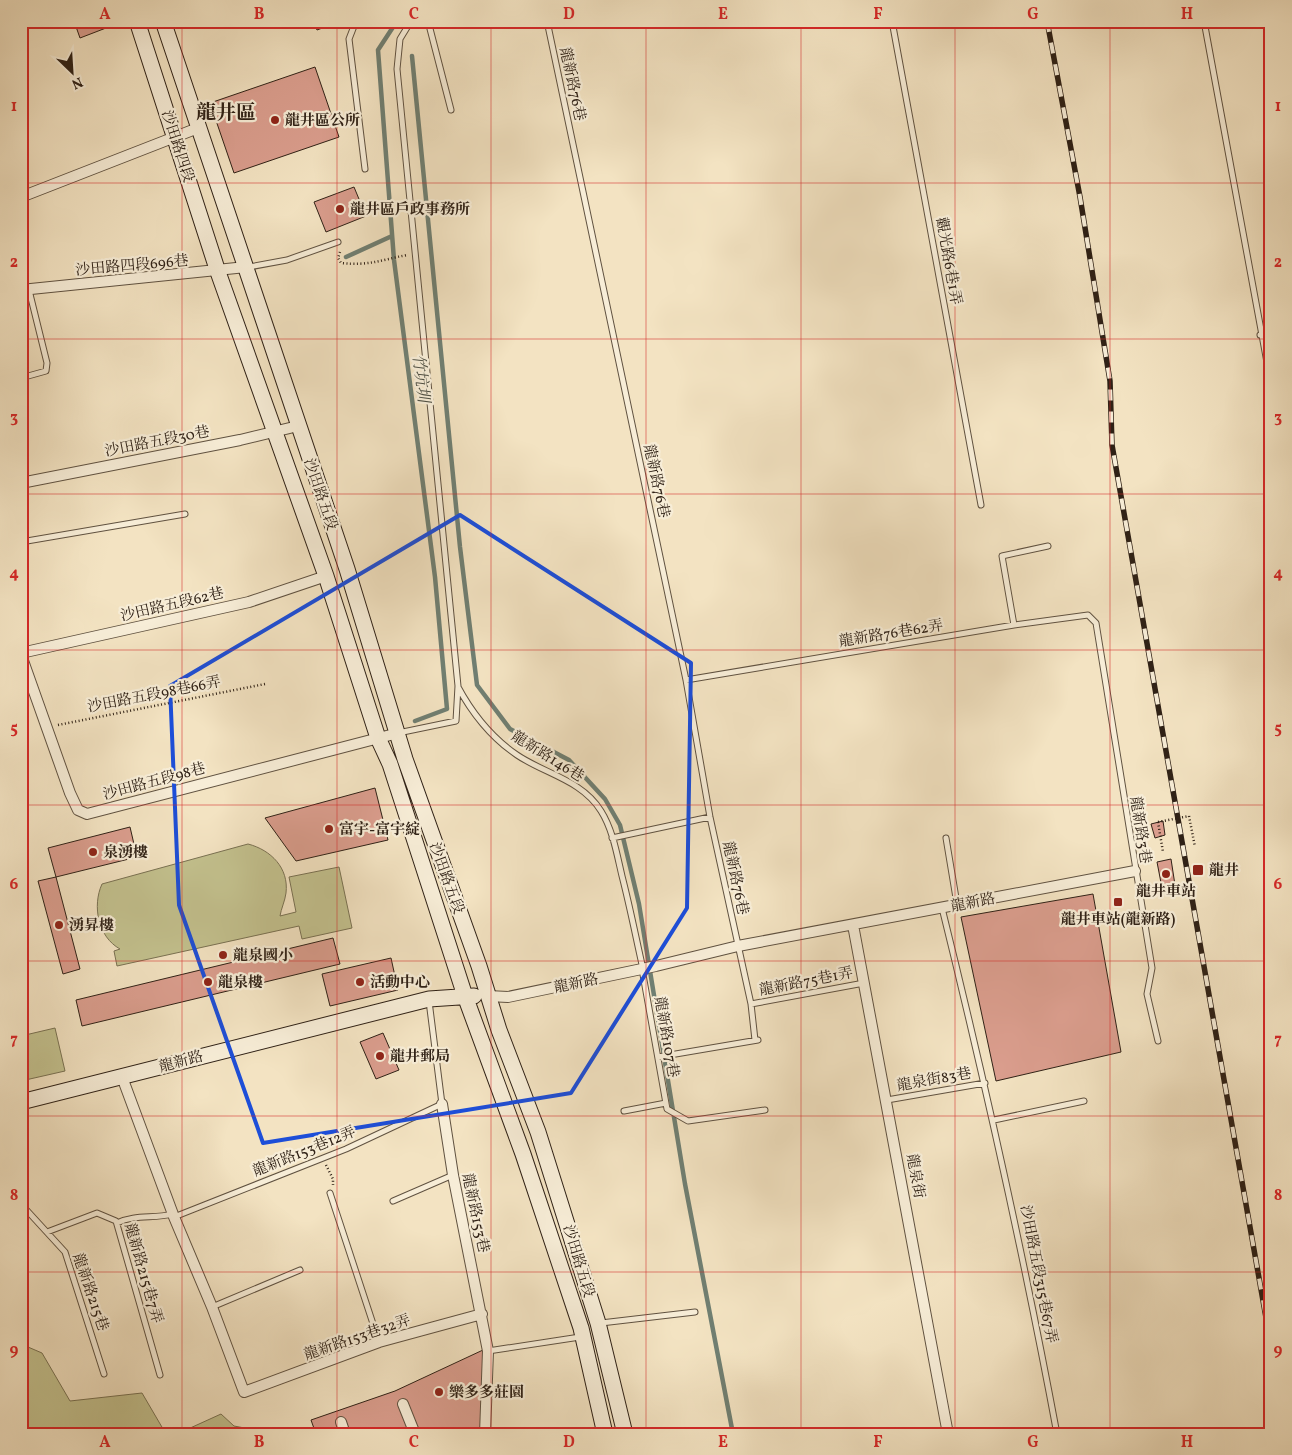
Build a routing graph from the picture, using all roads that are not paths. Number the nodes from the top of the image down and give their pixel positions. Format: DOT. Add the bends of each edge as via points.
graph roads {
  1 [pos="138,21"];
  2 [pos="163,21"];
  3 [pos="356,21"];
  4 [pos="411,21"];
  5 [pos="428,21"];
  6 [pos="547,21"];
  7 [pos="892,21"];
  8 [pos="1204,21"];
  9 [pos="451,110"];
  10 [pos="198,128"];
  11 [pos="175,136"];
  12 [pos="365,169"];
  13 [pos="217,185"];
  14 [pos="194,194"];
  15 [pos="21,197"];
  16 [pos="338,242"];
  17 [pos="246,267"];
  18 [pos="218,272"];
  19 [pos="25,290"];
  20 [pos="1271,333"];
  21 [pos="1260,335"];
  22 [pos="21,378"];
  23 [pos="1271,384"];
  24 [pos="298,426"];
  25 [pos="276,431"];
  26 [pos="21,483"];
  27 [pos="981,505"];
  28 [pos="185,514"];
  29 [pos="21,542"];
  30 [pos="1048,546"];
  31 [pos="326,576"];
  32 [pos="1096,622"];
  33 [pos="1014,625"];
  34 [pos="21,654"];
  35 [pos="686,680"];
  36 [pos="458,686"];
  37 [pos="398,733"];
  38 [pos="378,738"];
  39 [pos="710,817"];
  40 [pos="614,837"];
  41 [pos="946,838"];
  42 [pos="1135,870"];
  43 [pos="957,905"];
  44 [pos="942,908"];
  45 [pos="853,925"];
  46 [pos="738,946"];
  47 [pos="642,969"];
  48 [pos="865,983"];
  49 [pos="465,996"];
  50 [pos="488,996"];
  51 [pos="429,999"];
  52 [pos="751,1004"];
  53 [pos="1158,1041"];
  54 [pos="658,1057"];
  55 [pos="122,1077"];
  56 [pos="985,1083"];
  57 [pos="887,1100"];
  58 [pos="1084,1101"];
  59 [pos="21,1102"];
  60 [pos="666,1102"];
  61 [pos="442,1104"];
  62 [pos="765,1110"];
  63 [pos="624,1111"];
  64 [pos="994,1120"];
  65 [pos="453,1175"];
  66 [pos="330,1194"];
  67 [pos="392,1201"];
  68 [pos="21,1204"];
  69 [pos="173,1215"];
  70 [pos="117,1223"];
  71 [pos="47,1232"];
  72 [pos="300,1270"];
  73 [pos="212,1307"];
  74 [pos="695,1312"];
  75 [pos="482,1314"];
  76 [pos="599,1328"];
  77 [pos="583,1337"];
  78 [pos="380,1342"];
  79 [pos="488,1351"];
  80 [pos="104,1374"];
  81 [pos="160,1375"];
  82 [pos="403,1404"];
  83 [pos="340,1422"];
  84 [pos="345,1434"];
  85 [pos="415,1434"];
  86 [pos="485,1434"];
  87 [pos="605,1434"];
  88 [pos="625,1434"];
  89 [pos="948,1434"];
  90 [pos="1057,1434"];
  1 -- 11 [label="street, 沙田路四段"];
  2 -- 10 [label="street, 沙田路四段"];
  3 -- 12 [label="lane" via="349,40"];
  4 -- 36 [label="lane" via="400,39 397,70"];
  5 -- 9 [label="lane"];
  6 -- 35 [label="lane, 龍新路76巷"];
  7 -- 27 [label="lane, 觀光路6巷1弄"];
  8 -- 21 [label="lane"];
  10 -- 11 [label="street"];
  10 -- 13 [label="street, 沙田路四段"];
  11 -- 14 [label="street, 沙田路四段"];
  11 -- 15 [label="street"];
  13 -- 14 [label="street"];
  13 -- 17 [label="street, 沙田路四段"];
  14 -- 18 [label="street, 沙田路四段"];
  16 -- 17 [label="lane" via="287,260"];
  17 -- 18 [label="street, 沙田路四段696巷"];
  17 -- 24 [label="street, 沙田路五段"];
  18 -- 19 [label="street, 沙田路四段696巷"];
  18 -- 25 [label="street, 沙田路五段"];
  19 -- 22 [label="lane" via="47,363 46,371"];
  20 -- 21 [label="lane"];
  21 -- 23 [label="lane"];
  24 -- 25 [label="street, 沙田路五段30巷"];
  24 -- 37 [label="street, 沙田路五段"];
  25 -- 26 [label="street, 沙田路五段30巷"];
  25 -- 31 [label="street, 沙田路五段"];
  28 -- 29 [label="lane"];
  30 -- 33 [label="lane" via="1002,556"];
  31 -- 34 [label="street, 沙田路五段62巷" via="249,602"];
  31 -- 38 [label="street, 沙田路五段"];
  32 -- 33 [label="lane, 龍新路76巷62弄" via="1088,615"];
  32 -- 42 [label="lane, 龍新路3巷"];
  33 -- 35 [label="lane, 龍新路76巷62弄"];
  34 -- 38 [label="street, 沙田路五段98巷" via="70,793 78,810 87,814"];
  35 -- 39 [label="lane, 龍新路76巷"];
  36 -- 37 [label="lane" via="456,721"];
  36 -- 40 [label="lane, 龍新路146巷" via="475,714 500,740 518,755 560,776 587,795 601,811"];
  37 -- 38 [label="street, 沙田路五段98巷"];
  37 -- 50 [label="street, 沙田路五段"];
  38 -- 49 [label="street, 沙田路五段" via="390,764"];
  39 -- 40 [label="lane"];
  39 -- 46 [label="lane, 龍新路76巷"];
  40 -- 47 [label="lane, 龍新路146巷"];
  41 -- 43 [label="lane"];
  42 -- 43 [label="street, 龍新路"];
  42 -- 53 [label="lane, 龍新路3巷" via="1152,968 1147,994"];
  43 -- 44 [label="street, 龍新路"];
  44 -- 45 [label="street, 龍新路"];
  44 -- 56 [label="lane, 沙田路五段315巷67弄"];
  45 -- 46 [label="street, 龍新路"];
  45 -- 48 [label="street, 龍泉街"];
  46 -- 47 [label="street, 龍新路"];
  46 -- 52 [label="lane, 龍新路76巷"];
  47 -- 50 [label="street, 龍新路" via="508,997"];
  47 -- 54 [label="lane, 龍新路107巷"];
  48 -- 52 [label="lane, 龍新路75巷1弄"];
  48 -- 57 [label="street, 龍泉街"];
  49 -- 50 [label="street, 龍新路"];
  49 -- 51 [label="street, 龍新路"];
  49 -- 77 [label="street, 沙田路五段" via="523,1154"];
  50 -- 76 [label="street, 沙田路五段" via="538,1132"];
  51 -- 55 [label="street, 龍新路"];
  51 -- 61 [label="lane, 龍新路153巷"];
  52 -- 54 [label="lane, 龍新路76巷" via="757,1040"];
  54 -- 60 [label="lane, 龍新路107巷"];
  55 -- 59 [label="street, 龍新路"];
  55 -- 69 [label="street"];
  56 -- 57 [label="lane, 龍泉街83巷"];
  56 -- 64 [label="lane, 沙田路五段315巷67弄"];
  57 -- 89 [label="street, 龍泉街"];
  58 -- 64 [label="lane"];
  60 -- 62 [label="lane, 龍新路107巷" via="667,1109 688,1121"];
  60 -- 63 [label="lane"];
  61 -- 65 [label="street, 龍新路153巷"];
  61 -- 69 [label="lane, 龍新路153巷12弄" via="323,1158"];
  64 -- 90 [label="lane, 沙田路五段315巷67弄" via="1030,1286"];
  65 -- 67 [label="lane"];
  65 -- 75 [label="street, 龍新路153巷"];
  66 -- 78 [label="lane"];
  68 -- 71 [label="lane, 龍新路215巷"];
  69 -- 70 [label="lane, 龍新路153巷12弄" via="136,1216"];
  69 -- 73 [label="street"];
  70 -- 71 [label="lane, 龍新路215巷7弄" via="97,1213"];
  70 -- 81 [label="lane, 龍新路215巷7弄"];
  71 -- 80 [label="lane, 龍新路215巷" via="70,1264"];
  72 -- 73 [label="lane"];
  73 -- 78 [label="street, 龍新路153巷32弄" via="244,1392"];
  74 -- 76 [label="lane"];
  75 -- 78 [label="street, 龍新路153巷32弄"];
  75 -- 79 [label="street, 龍新路153巷"];
  76 -- 77 [label="street"];
  76 -- 88 [label="street, 沙田路五段"];
  77 -- 79 [label="lane"];
  77 -- 87 [label="street, 沙田路五段"];
  79 -- 86 [label="street, 龍新路153巷"];
  82 -- 85 [label="street"];
  83 -- 84 [label="street"];
}
